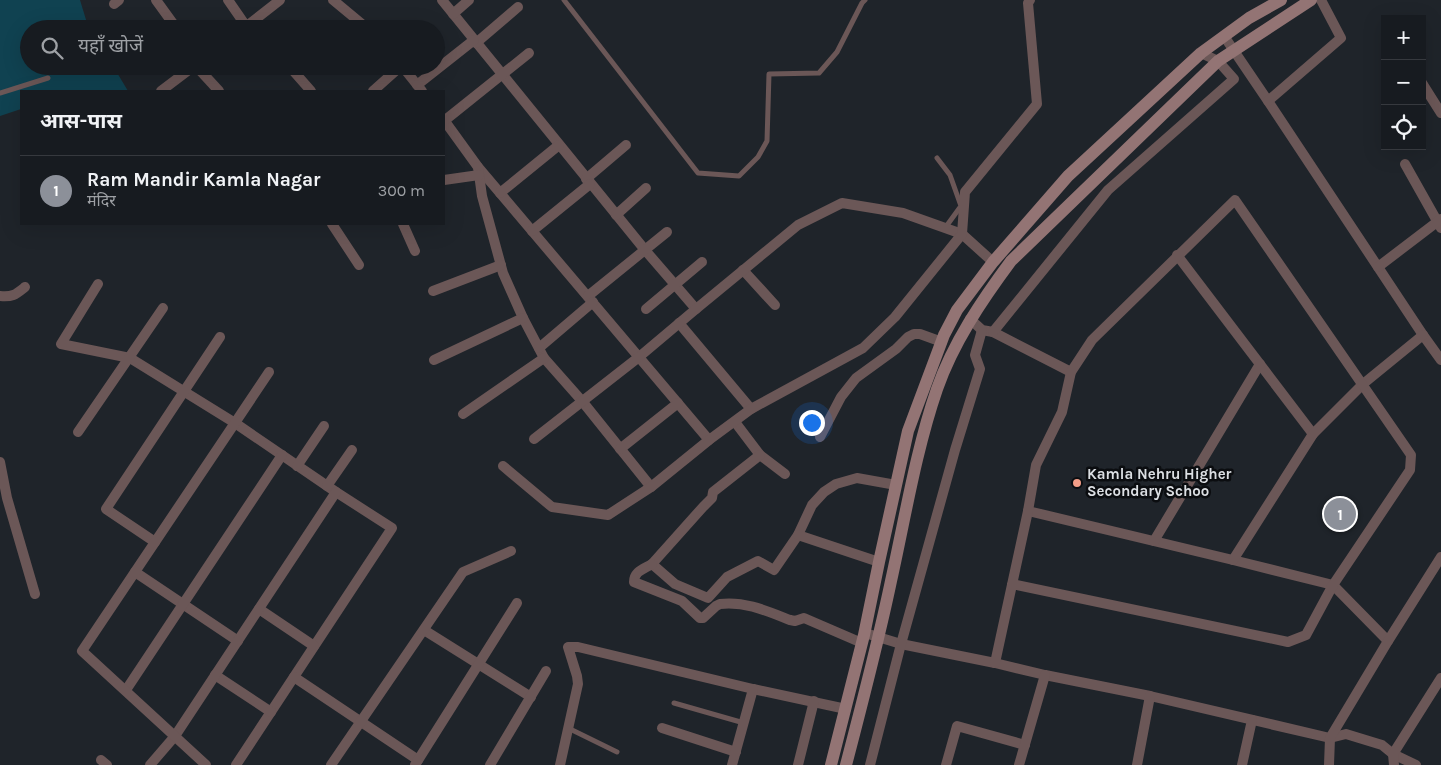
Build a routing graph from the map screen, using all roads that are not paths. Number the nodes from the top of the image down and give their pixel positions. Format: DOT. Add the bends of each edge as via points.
graph roads {
  1 [pos="156,0"];
  2 [pos="228,0"];
  3 [pos="280,0"];
  4 [pos="333,0"];
  5 [pos="442,0"];
  6 [pos="469,0"];
  7 [pos="564,0"];
  8 [pos="865,0"];
  9 [pos="1030,0"];
  10 [pos="1282,0"];
  11 [pos="1311,0"];
  12 [pos="1321,0"];
  13 [pos="518,7"];
  14 [pos="453,14"];
  15 [pos="171,20"];
  16 [pos="244,20"];
  17 [pos="257,20"];
  18 [pos="357,20"];
  19 [pos="1224,36"];
  20 [pos="475,41"];
  21 [pos="1234,50"];
  22 [pos="529,53"];
  23 [pos="1201,53"];
  24 [pos="1218,60"];
  25 [pos="445,67"];
  26 [pos="183,75"];
  27 [pos="204,75"];
  28 [pos="297,75"];
  29 [pos="391,75"];
  30 [pos="409,75"];
  31 [pos="435,75"];
  32 [pos="502,75"];
  33 [pos="48,78"];
  34 [pos="420,88"];
  35 [pos="1426,89"];
  36 [pos="162,90"];
  37 [pos="218,90"];
  38 [pos="310,90"];
  39 [pos="374,90"];
  40 [pos="0,93"];
  41 [pos="1268,101"];
  42 [pos="1441,113"];
  43 [pos="445,120"];
  44 [pos="445,122"];
  45 [pos="559,145"];
  46 [pos="626,145"];
  47 [pos="937,158"];
  48 [pos="1404,164"];
  49 [pos="478,171"];
  50 [pos="445,180"];
  51 [pos="588,181"];
  52 [pos="646,188"];
  53 [pos="500,193"];
  54 [pos="616,215"];
  55 [pos="1440,223"];
  56 [pos="333,225"];
  57 [pos="403,225"];
  58 [pos="945,228"];
  59 [pos="532,231"];
  60 [pos="667,232"];
  61 [pos="962,234"];
  62 [pos="645,250"];
  63 [pos="415,251"];
  64 [pos="1177,255"];
  65 [pos="702,262"];
  66 [pos="993,262"];
  67 [pos="359,265"];
  68 [pos="501,265"];
  69 [pos="1378,267"];
  70 [pos="743,270"];
  71 [pos="98,284"];
  72 [pos="674,286"];
  73 [pos="25,288"];
  74 [pos="434,291"];
  75 [pos="0,296"];
  76 [pos="591,299"];
  77 [pos="775,305"];
  78 [pos="163,308"];
  79 [pos="646,309"];
  80 [pos="696,309"];
  81 [pos="523,318"];
  82 [pos="970,320"];
  83 [pos="679,323"];
  84 [pos="982,330"];
  85 [pos="993,332"];
  86 [pos="1423,335"];
  87 [pos="220,337"];
  88 [pos="942,342"];
  89 [pos="539,348"];
  90 [pos="639,357"];
  91 [pos="130,358"];
  92 [pos="544,358"];
  93 [pos="434,360"];
  94 [pos="1441,360"];
  95 [pos="1260,364"];
  96 [pos="269,372"];
  97 [pos="1071,372"];
  98 [pos="1363,384"];
  99 [pos="183,392"];
  100 [pos="582,401"];
  101 [pos="678,403"];
  102 [pos="751,409"];
  103 [pos="463,414"];
  104 [pos="735,422"];
  105 [pos="235,424"];
  106 [pos="324,426"];
  107 [pos="78,432"];
  108 [pos="1313,434"];
  109 [pos="820,437"];
  110 [pos="534,439"];
  111 [pos="709,440"];
  112 [pos="620,449"];
  113 [pos="352,450"];
  114 [pos="282,455"];
  115 [pos="760,455"];
  116 [pos="0,462"];
  117 [pos="296,466"];
  118 [pos="504,466"];
  119 [pos="785,474"];
  120 [pos="896,484"];
  121 [pos="651,487"];
  122 [pos="332,489"];
  123 [pos="1028,511"];
  124 [pos="798,535"];
  125 [pos="1154,541"];
  126 [pos="155,542"];
  127 [pos="511,551"];
  128 [pos="1441,557"];
  129 [pos="1233,560"];
  130 [pos="879,562"];
  131 [pos="652,564"];
  132 [pos="135,572"];
  133 [pos="1012,584"];
  134 [pos="1333,585"];
  135 [pos="35,594"];
  136 [pos="518,603"];
  137 [pos="183,604"];
  138 [pos="259,609"];
  139 [pos="424,630"];
  140 [pos="879,637"];
  141 [pos="864,638"];
  142 [pos="238,641"];
  143 [pos="1388,641"];
  144 [pos="901,644"];
  145 [pos="314,646"];
  146 [pos="995,663"];
  147 [pos="479,664"];
  148 [pos="546,671"];
  149 [pos="215,675"];
  150 [pos="1045,675"];
  151 [pos="294,677"];
  152 [pos="1441,678"];
  153 [pos="754,689"];
  154 [pos="126,690"];
  155 [pos="1150,696"];
  156 [pos="531,697"];
  157 [pos="814,701"];
  158 [pos="674,703"];
  159 [pos="846,708"];
  160 [pos="271,712"];
  161 [pos="1252,720"];
  162 [pos="360,722"];
  163 [pos="744,723"];
  164 [pos="568,728"];
  165 [pos="662,728"];
  166 [pos="175,736"];
  167 [pos="1330,738"];
  168 [pos="1025,745"];
  169 [pos="616,752"];
  170 [pos="736,752"];
  171 [pos="1393,754"];
  172 [pos="416,762"];
  173 [pos="150,765"];
  174 [pos="206,765"];
  175 [pos="236,765"];
  176 [pos="331,765"];
  177 [pos="490,765"];
  178 [pos="560,765"];
  179 [pos="732,765"];
  180 [pos="798,765"];
  181 [pos="831,765"];
  182 [pos="846,765"];
  183 [pos="870,765"];
  184 [pos="946,765"];
  185 [pos="1020,765"];
  186 [pos="1137,765"];
  187 [pos="1242,765"];
  188 [pos="1329,765"];
  189 [pos="1394,765"];
  190 [pos="1416,765"];
  1 -- 15 [label="street"];
  2 -- 16 [label="street"];
  3 -- 17 [label="street"];
  4 -- 18 [label="street"];
  5 -- 14 [label="street"];
  6 -- 14 [label="street"];
  7 -- 8 [label="lane" via="698,174 739,176 758,157 767,141 769,74 819,73 836,52"];
  9 -- 61 [label="street" via="1037,104 965,192"];
  10 -- 19 [label="main road"];
  11 -- 21 [label="main road"];
  12 -- 41 [label="street" via="1341,38"];
  13 -- 20 [label="street"];
  14 -- 20 [label="street"];
  19 -- 21 [label="street"];
  19 -- 23 [label="main road"];
  20 -- 25 [label="street"];
  20 -- 32 [label="street"];
  21 -- 24 [label="main road"];
  21 -- 41 [label="street"];
  22 -- 32 [label="street"];
  23 -- 24 [label="street"];
  23 -- 66 [label="main road" via="1068,176"];
  24 -- 82 [label="main road" via="1011,261"];
  24 -- 85 [label="street" via="1234,79 1108,190"];
  26 -- 36 [label="street"];
  27 -- 37 [label="street"];
  28 -- 38 [label="street"];
  29 -- 39 [label="street"];
  30 -- 34 [label="street"];
  31 -- 34 [label="street"];
  32 -- 43 [label="street"];
  32 -- 45 [label="street"];
  33 -- 40 [label="lane"];
  35 -- 42 [label="street"];
  41 -- 69 [label="street"];
  44 -- 49 [label="street"];
  45 -- 51 [label="street"];
  45 -- 53 [label="street"];
  46 -- 51 [label="street"];
  47 -- 58 [label="lane" via="950,175 961,206"];
  48 -- 55 [label="street"];
  49 -- 50 [label="street"];
  49 -- 53 [label="street"];
  49 -- 68 [label="street"];
  51 -- 54 [label="street"];
  51 -- 59 [label="street"];
  52 -- 54 [label="street"];
  53 -- 59 [label="street"];
  54 -- 62 [label="street"];
  55 -- 69 [label="street"];
  56 -- 67 [label="street"];
  57 -- 63 [label="street"];
  58 -- 61 [label="street"];
  58 -- 70 [label="street" via="904,213 842,203 798,225"];
  59 -- 76 [label="street"];
  60 -- 62 [label="street"];
  61 -- 66 [label="street"];
  61 -- 102 [label="street" via="895,317 863,348"];
  62 -- 72 [label="street"];
  62 -- 76 [label="street"];
  64 -- 95 [label="street"];
  64 -- 97 [label="street" via="1092,340"];
  64 -- 98 [label="street" via="1235,200"];
  65 -- 72 [label="street"];
  66 -- 88 [label="main road" via="957,310"];
  68 -- 74 [label="street"];
  68 -- 81 [label="street"];
  69 -- 86 [label="street"];
  70 -- 77 [label="street"];
  70 -- 80 [label="street"];
  71 -- 91 [label="street" via="61,344"];
  72 -- 79 [label="street"];
  72 -- 80 [label="street"];
  73 -- 75 [label="street" via="15,296"];
  76 -- 89 [label="street"];
  76 -- 90 [label="street"];
  78 -- 91 [label="street"];
  80 -- 83 [label="street"];
  81 -- 89 [label="street"];
  81 -- 93 [label="street"];
  82 -- 84 [label="street"];
  82 -- 140 [label="main road" via="941,381 920,449"];
  83 -- 90 [label="street"];
  83 -- 102 [label="street"];
  84 -- 85 [label="street"];
  84 -- 144 [label="street" via="975,355 980,369 954,450"];
  85 -- 97 [label="street"];
  86 -- 94 [label="street"];
  86 -- 98 [label="street"];
  87 -- 99 [label="street"];
  88 -- 109 [label="street" via="920,334 908,337 896,350 856,378 841,397"];
  88 -- 120 [label="main road" via="908,432"];
  89 -- 92 [label="street"];
  90 -- 100 [label="street"];
  90 -- 101 [label="street"];
  91 -- 99 [label="street"];
  91 -- 107 [label="street"];
  92 -- 100 [label="street"];
  92 -- 103 [label="street"];
  95 -- 108 [label="street"];
  95 -- 125 [label="street"];
  96 -- 105 [label="street"];
  97 -- 123 [label="street" via="1062,412 1036,465"];
  98 -- 108 [label="street"];
  98 -- 134 [label="street" via="1411,454 1410,470"];
  99 -- 105 [label="street"];
  99 -- 126 [label="street" via="106,509"];
  100 -- 110 [label="street"];
  100 -- 112 [label="street"];
  101 -- 111 [label="street"];
  101 -- 112 [label="street"];
  102 -- 104 [label="street"];
  104 -- 111 [label="street"];
  104 -- 115 [label="street"];
  105 -- 114 [label="street"];
  105 -- 126 [label="street"];
  106 -- 117 [label="street"];
  108 -- 129 [label="street"];
  111 -- 121 [label="street"];
  112 -- 121 [label="street"];
  113 -- 122 [label="street"];
  114 -- 117 [label="street"];
  114 -- 137 [label="street"];
  115 -- 119 [label="street"];
  115 -- 131 [label="street" via="714,492"];
  116 -- 135 [label="street"];
  117 -- 122 [label="street"];
  118 -- 121 [label="street" via="552,507 608,516"];
  120 -- 124 [label="street" via="857,478 836,484 812,505"];
  120 -- 130 [label="main road"];
  122 -- 138 [label="street"];
  122 -- 145 [label="street" via="392,528"];
  123 -- 125 [label="street"];
  123 -- 133 [label="street"];
  124 -- 130 [label="street"];
  124 -- 131 [label="street" via="774,570 758,561 727,577 708,598 675,584"];
  125 -- 129 [label="street"];
  126 -- 132 [label="street"];
  127 -- 139 [label="street" via="463,572"];
  128 -- 143 [label="street"];
  129 -- 134 [label="street"];
  130 -- 141 [label="main road"];
  131 -- 141 [label="street" via="638,571 634,582 682,601 700,618 723,604 752,606 790,620 804,618"];
  132 -- 137 [label="street"];
  132 -- 154 [label="street" via="82,650"];
  133 -- 134 [label="street" via="1288,642 1306,635"];
  133 -- 146 [label="street"];
  134 -- 143 [label="street"];
  136 -- 147 [label="street"];
  137 -- 142 [label="street"];
  137 -- 154 [label="street"];
  138 -- 142 [label="street"];
  138 -- 145 [label="street"];
  139 -- 147 [label="street"];
  139 -- 162 [label="street"];
  140 -- 141 [label="street"];
  140 -- 144 [label="street"];
  140 -- 182 [label="main road"];
  141 -- 159 [label="main road"];
  142 -- 149 [label="street"];
  143 -- 167 [label="street"];
  144 -- 146 [label="street"];
  144 -- 183 [label="street"];
  145 -- 151 [label="street"];
  146 -- 150 [label="street"];
  147 -- 156 [label="street"];
  147 -- 172 [label="street"];
  148 -- 156 [label="street"];
  149 -- 160 [label="street"];
  149 -- 166 [label="street"];
  150 -- 155 [label="street"];
  150 -- 168 [label="street"];
  151 -- 160 [label="street"];
  151 -- 162 [label="street"];
  152 -- 171 [label="street"];
  153 -- 157 [label="street"];
  153 -- 163 [label="street"];
  153 -- 164 [label="street" via="568,646 578,684"];
  154 -- 166 [label="street"];
  155 -- 161 [label="street"];
  155 -- 186 [label="street"];
  156 -- 177 [label="street"];
  157 -- 159 [label="street"];
  157 -- 180 [label="street"];
  158 -- 163 [label="lane"];
  159 -- 181 [label="main road"];
  160 -- 175 [label="street"];
  161 -- 167 [label="street"];
  161 -- 187 [label="street"];
  162 -- 172 [label="street"];
  162 -- 176 [label="street"];
  163 -- 170 [label="street"];
  164 -- 169 [label="lane"];
  164 -- 178 [label="street"];
  165 -- 170 [label="street"];
  166 -- 173 [label="street"];
  166 -- 174 [label="street"];
  167 -- 171 [label="street" via="1346,734 1382,746"];
  167 -- 188 [label="street"];
  168 -- 184 [label="street" via="957,726"];
  168 -- 185 [label="street"];
  170 -- 179 [label="street"];
  171 -- 189 [label="street"];
  171 -- 190 [label="street"];
}
